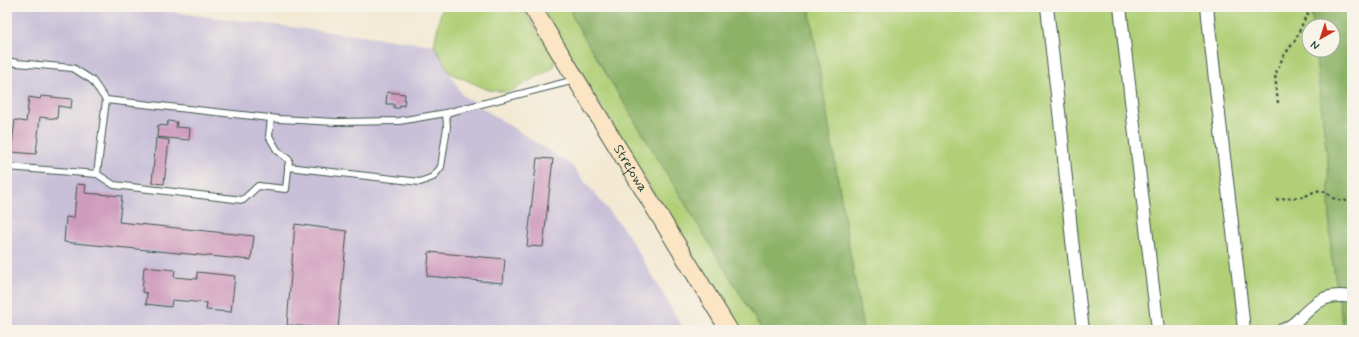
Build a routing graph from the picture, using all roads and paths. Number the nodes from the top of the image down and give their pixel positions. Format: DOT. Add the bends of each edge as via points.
graph roads {
  1 [pos="532,7"];
  2 [pos="1047,7"];
  3 [pos="1120,7"];
  4 [pos="1207,7"];
  5 [pos="1313,7"];
  6 [pos="7,61"];
  7 [pos="576,80"];
  8 [pos="106,100"];
  9 [pos="1278,103"];
  10 [pos="446,113"];
  11 [pos="271,118"];
  12 [pos="7,167"];
  13 [pos="288,167"];
  14 [pos="97,174"];
  15 [pos="1276,200"];
  16 [pos="1352,201"];
  17 [pos="1352,297"];
  18 [pos="729,330"];
  19 [pos="1083,330"];
  20 [pos="1158,330"];
  21 [pos="1244,330"];
  22 [pos="1282,330"];
  1 -- 7 [label="street, Strefowa"];
  2 -- 19 [label="street"];
  3 -- 20 [label="street"];
  4 -- 21 [label="street"];
  5 -- 9 [label="path" via="1275,75"];
  6 -- 8 [label="lane" via="73,68 92,80"];
  7 -- 10 [label="lane"];
  7 -- 18 [label="street, Strefowa"];
  8 -- 11 [label="lane"];
  8 -- 14 [label="lane"];
  10 -- 11 [label="lane" via="399,121 336,122"];
  10 -- 13 [label="lane" via="447,127 441,167 433,177 420,182"];
  11 -- 13 [label="lane" via="269,136 277,150 289,160"];
  12 -- 14 [label="lane"];
  13 -- 14 [label="lane" via="286,189 258,186 243,200 114,185"];
  15 -- 16 [label="path" via="1304,196 1321,190 1333,198"];
  17 -- 22 [label="street" via="1327,297 1290,327"];
}
